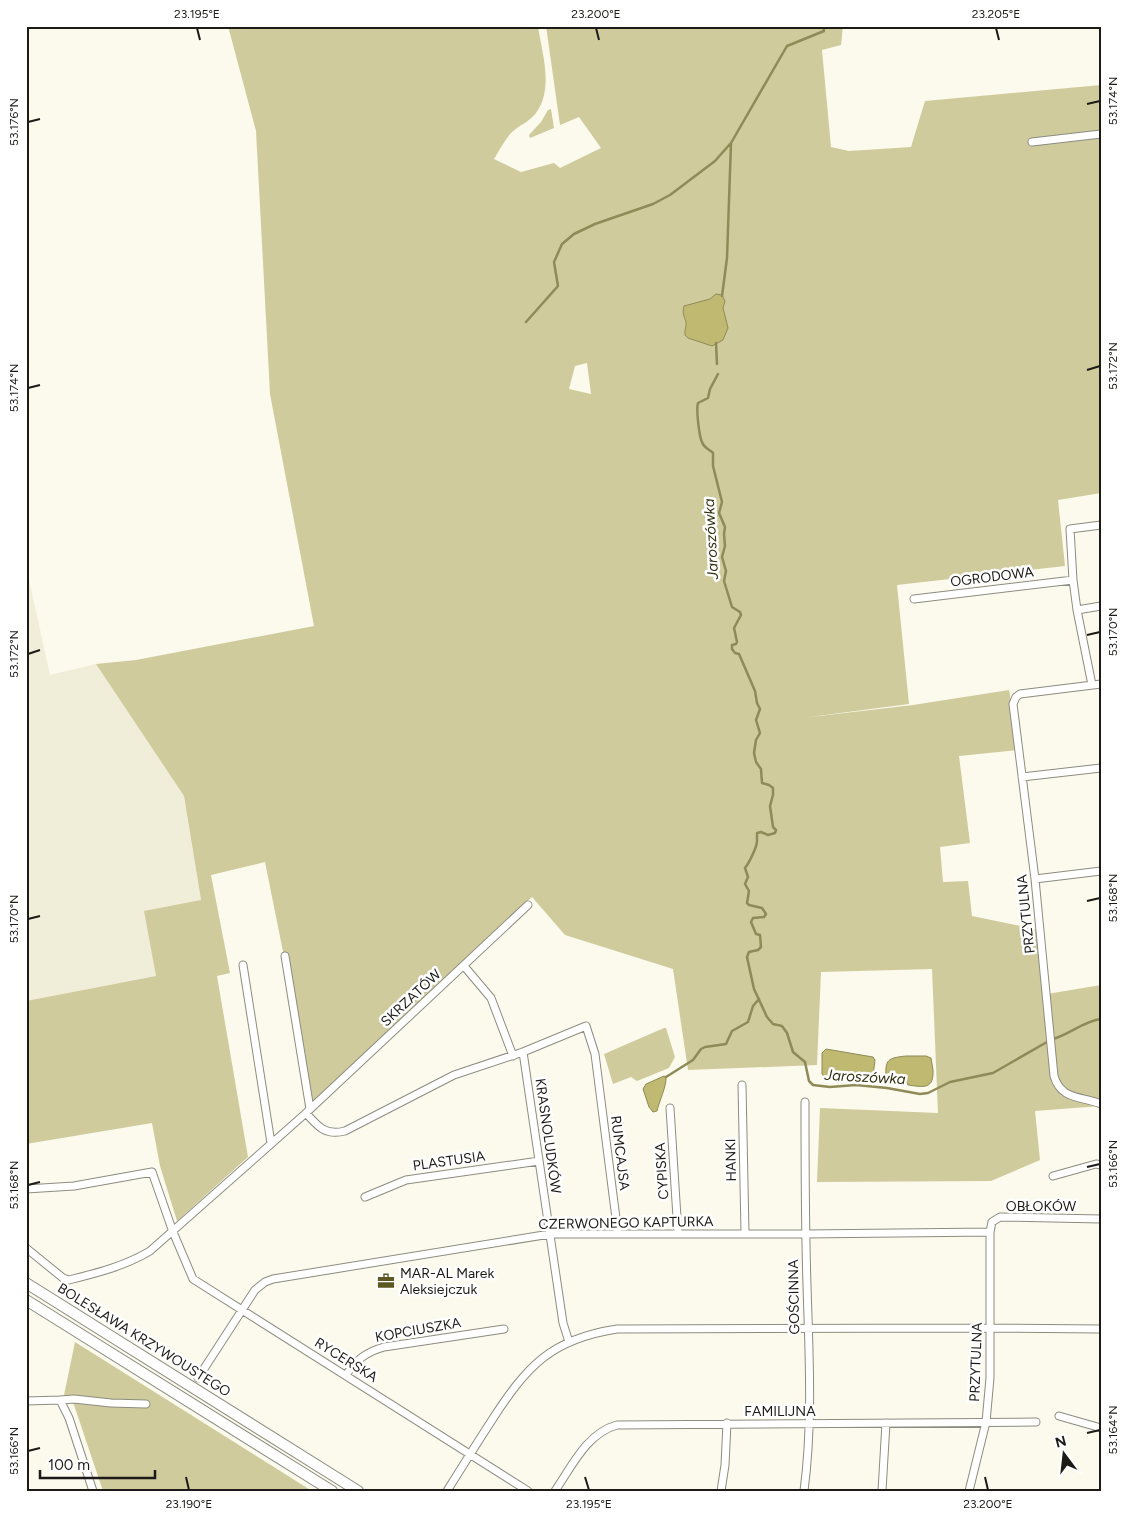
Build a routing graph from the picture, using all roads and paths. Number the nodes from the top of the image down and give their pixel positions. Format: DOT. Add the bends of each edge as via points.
graph roads {
  1 [pos="1101,134"];
  2 [pos="1032,142"];
  3 [pos="1101,525"];
  4 [pos="1074,580"];
  5 [pos="914,599"];
  6 [pos="1101,606"];
  7 [pos="1077,610"];
  8 [pos="1101,684"];
  9 [pos="1092,685"];
  10 [pos="1101,768"];
  11 [pos="1022,777"];
  12 [pos="1101,871"];
  13 [pos="1035,879"];
  14 [pos="528,905"];
  15 [pos="285,956"];
  16 [pos="244,965"];
  17 [pos="464,966"];
  18 [pos="523,1052"];
  19 [pos="513,1056"];
  20 [pos="742,1085"];
  21 [pos="805,1102"];
  22 [pos="1101,1104"];
  23 [pos="670,1108"];
  24 [pos="308,1111"];
  25 [pos="271,1144"];
  26 [pos="539,1161"];
  27 [pos="1101,1165"];
  28 [pos="1053,1176"];
  29 [pos="26,1189"];
  30 [pos="365,1197"];
  31 [pos="1101,1219"];
  32 [pos="173,1232"];
  33 [pos="990,1232"];
  34 [pos="678,1233"];
  35 [pos="745,1233"];
  36 [pos="550,1234"];
  37 [pos="618,1234"];
  38 [pos="805,1234"];
  39 [pos="26,1248"];
  40 [pos="26,1283"];
  41 [pos="26,1300"];
  42 [pos="241,1309"];
  43 [pos="808,1328"];
  44 [pos="990,1328"];
  45 [pos="1101,1329"];
  46 [pos="504,1330"];
  47 [pos="569,1342"];
  48 [pos="346,1375"];
  49 [pos="198,1378"];
  50 [pos="60,1400"];
  51 [pos="26,1401"];
  52 [pos="146,1404"];
  53 [pos="1059,1416"];
  54 [pos="248,1421"];
  55 [pos="986,1422"];
  56 [pos="1036,1422"];
  57 [pos="727,1423"];
  58 [pos="809,1423"];
  59 [pos="886,1423"];
  60 [pos="1101,1428"];
  61 [pos="237,1431"];
  62 [pos="470,1453"];
  63 [pos="93,1491"];
  64 [pos="332,1491"];
  65 [pos="358,1491"];
  66 [pos="447,1491"];
  67 [pos="528,1491"];
  68 [pos="555,1491"];
  69 [pos="721,1491"];
  70 [pos="804,1491"];
  71 [pos="882,1491"];
  72 [pos="969,1491"];
  1 -- 2 [label="street"];
  3 -- 4 [label="street" via="1070,529"];
  4 -- 5 [label="street, OGRODOWA"];
  4 -- 7 [label="street"];
  6 -- 7 [label="street"];
  7 -- 9 [label="street"];
  8 -- 9 [label="street"];
  9 -- 11 [label="street, PRZYTULNA" via="1016,697 1013,704"];
  10 -- 11 [label="street"];
  11 -- 13 [label="street, PRZYTULNA"];
  12 -- 13 [label="street"];
  13 -- 22 [label="street, PRZYTULNA" via="1055,1081 1064,1093"];
  14 -- 17 [label="street, SKRZATÓW"];
  15 -- 24 [label="street"];
  16 -- 25 [label="street"];
  17 -- 19 [label="street" via="491,998"];
  17 -- 24 [label="street, SKRZATÓW"];
  18 -- 19 [label="street"];
  18 -- 26 [label="street, KRASNOLUDKÓW"];
  18 -- 37 [label="street, RUMCAJSA" via="586,1026 595,1054"];
  19 -- 24 [label="street" via="454,1075 345,1131 324,1131"];
  20 -- 35 [label="street, HANKI"];
  21 -- 38 [label="street, GOŚCINNA"];
  23 -- 34 [label="street, CYPISKA"];
  24 -- 25 [label="street, SKRZATÓW"];
  25 -- 32 [label="street, SKRZATÓW"];
  26 -- 30 [label="street, PLASTUSIA" via="406,1180"];
  26 -- 36 [label="street, KRASNOLUDKÓW"];
  27 -- 28 [label="street"];
  29 -- 32 [label="street" via="74,1186 152,1172"];
  31 -- 33 [label="street, OBŁOKÓW" via="1000,1218 992,1222"];
  32 -- 39 [label="street, SKRZATÓW" via="136,1259 69,1280"];
  32 -- 42 [label="street, RYCERSKA" via="193,1279"];
  33 -- 38 [label="street, CZERWONEGO KAPTURKA"];
  33 -- 44 [label="street, PRZYTULNA"];
  34 -- 35 [label="street, CZERWONEGO KAPTURKA"];
  34 -- 37 [label="street, CZERWONEGO KAPTURKA"];
  35 -- 38 [label="street, CZERWONEGO KAPTURKA"];
  36 -- 37 [label="street, CZERWONEGO KAPTURKA"];
  36 -- 42 [label="street, CZERWONEGO KAPTURKA" via="273,1279 259,1285"];
  36 -- 47 [label="street, KRASNOLUDKÓW" via="563,1323"];
  38 -- 43 [label="street, GOŚCINNA"];
  40 -- 54 [label="main road, BOLESŁAWA KRZYWOUSTEGO"];
  41 -- 61 [label="main road, BOLESŁAWA KRZYWOUSTEGO"];
  42 -- 48 [label="street, RYCERSKA"];
  42 -- 49 [label="street, CZERWONEGO KAPTURKA"];
  43 -- 44 [label="street"];
  43 -- 47 [label="street" via="617,1329"];
  43 -- 58 [label="street, GOŚCINNA"];
  44 -- 45 [label="street"];
  44 -- 55 [label="street, PRZYTULNA"];
  46 -- 48 [label="street, KOPCIUSZKA" via="371,1350 362,1355"];
  47 -- 62 [label="street" via="541,1359 514,1386"];
  48 -- 62 [label="street, RYCERSKA"];
  50 -- 51 [label="street"];
  50 -- 52 [label="street"];
  50 -- 63 [label="street" via="73,1428"];
  53 -- 60 [label="street"];
  54 -- 61 [label="main road" via="238,1421"];
  54 -- 65 [label="main road, BOLESŁAWA KRZYWOUSTEGO"];
  55 -- 56 [label="street, FAMILIJNA"];
  55 -- 59 [label="street, FAMILIJNA"];
  55 -- 72 [label="street, PRZYTULNA"];
  57 -- 58 [label="street, FAMILIJNA"];
  57 -- 68 [label="street, FAMILIJNA" via="609,1427 588,1442"];
  57 -- 69 [label="street"];
  58 -- 59 [label="street, FAMILIJNA"];
  58 -- 70 [label="street, GOŚCINNA"];
  59 -- 71 [label="street"];
  61 -- 64 [label="main road, BOLESŁAWA KRZYWOUSTEGO"];
  62 -- 66 [label="street"];
  62 -- 67 [label="street, RYCERSKA"];
}
